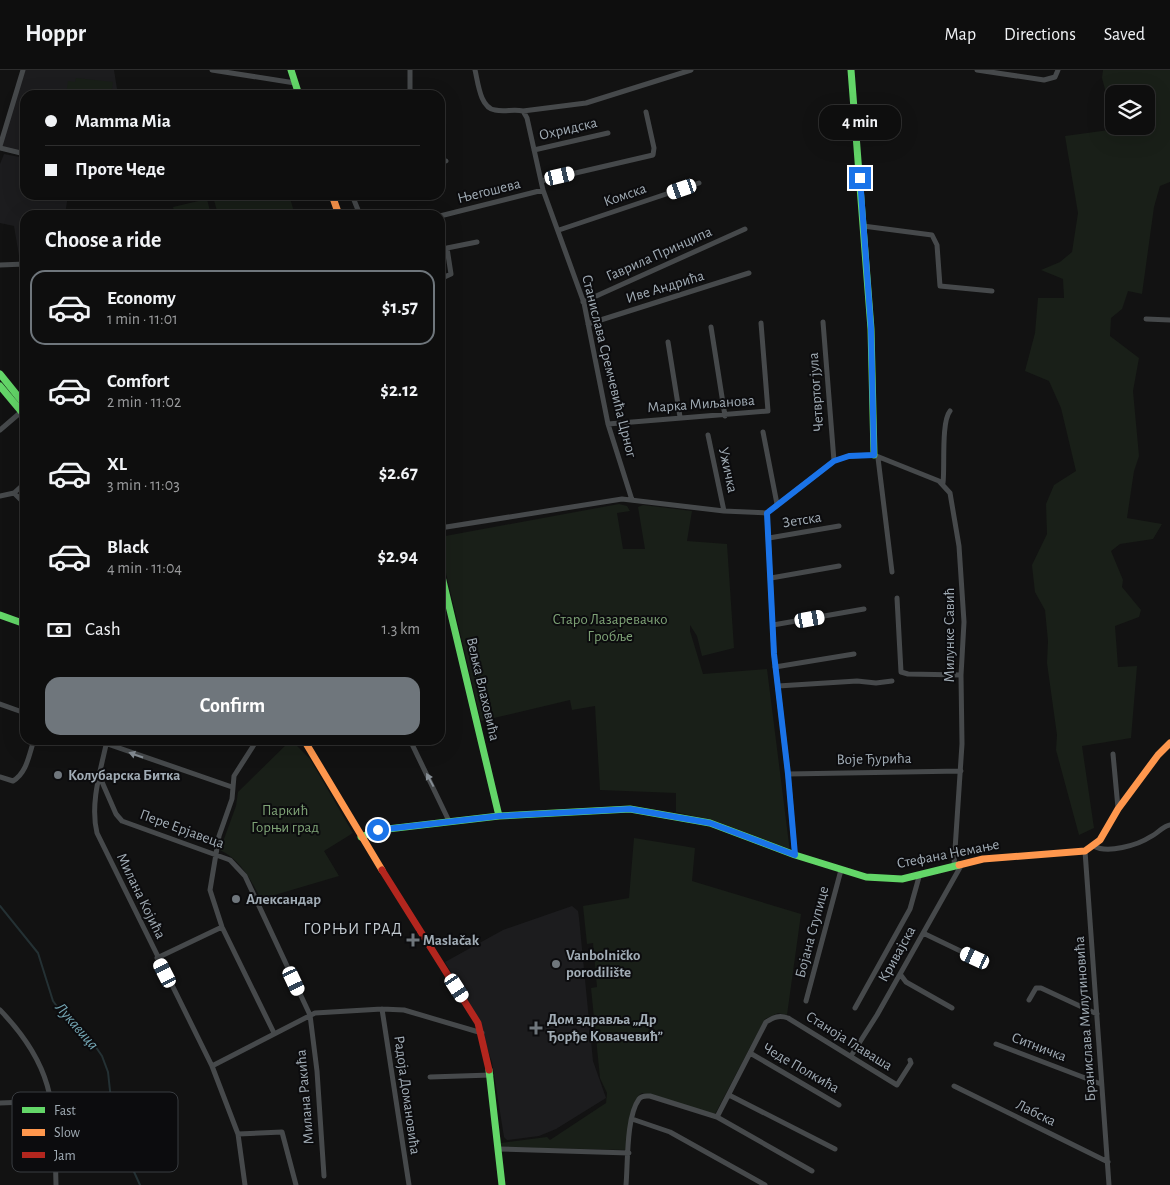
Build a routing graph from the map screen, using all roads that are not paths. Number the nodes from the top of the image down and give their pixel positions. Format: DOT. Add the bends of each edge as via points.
graph roads {
  1 [pos="23,70"];
  2 [pos="212,70"];
  3 [pos="291,70"];
  4 [pos="410,70"];
  5 [pos="475,70"];
  6 [pos="691,70"];
  7 [pos="851,70"];
  8 [pos="977,70"];
  9 [pos="1058,70"];
  10 [pos="296,83"];
  11 [pos="298,90"];
  12 [pos="410,90"];
  13 [pos="523,111"];
  14 [pos="646,112"];
  15 [pos="608,133"];
  16 [pos="0,147"];
  17 [pos="534,150"];
  18 [pos="20,153"];
  19 [pos="540,181"];
  20 [pos="699,183"];
  21 [pos="543,190"];
  22 [pos="445,215"];
  23 [pos="863,226"];
  24 [pos="745,229"];
  25 [pos="558,230"];
  26 [pos="477,242"];
  27 [pos="20,264"];
  28 [pos="0,265"];
  29 [pos="749,273"];
  30 [pos="445,277"];
  31 [pos="992,291"];
  32 [pos="583,302"];
  33 [pos="1146,319"];
  34 [pos="1170,320"];
  35 [pos="824,322"];
  36 [pos="761,323"];
  37 [pos="588,324"];
  38 [pos="711,327"];
  39 [pos="668,342"];
  40 [pos="0,374"];
  41 [pos="0,386"];
  42 [pos="20,405"];
  43 [pos="20,407"];
  44 [pos="950,411"];
  45 [pos="20,414"];
  46 [pos="725,416"];
  47 [pos="680,417"];
  48 [pos="608,424"];
  49 [pos="0,430"];
  50 [pos="763,432"];
  51 [pos="708,435"];
  52 [pos="876,456"];
  53 [pos="834,461"];
  54 [pos="943,483"];
  55 [pos="20,488"];
  56 [pos="14,493"];
  57 [pos="0,496"];
  58 [pos="20,499"];
  59 [pos="632,500"];
  60 [pos="777,504"];
  61 [pos="724,511"];
  62 [pos="767,513"];
  63 [pos="839,526"];
  64 [pos="445,527"];
  65 [pos="769,538"];
  66 [pos="839,566"];
  67 [pos="892,572"];
  68 [pos="771,578"];
  69 [pos="445,589"];
  70 [pos="897,598"];
  71 [pos="864,609"];
  72 [pos="0,615"];
  73 [pos="20,622"];
  74 [pos="774,625"];
  75 [pos="854,654"];
  76 [pos="775,667"];
  77 [pos="961,674"];
  78 [pos="892,681"];
  79 [pos="778,686"];
  80 [pos="0,704"];
  81 [pos="20,711"];
  82 [pos="1170,744"];
  83 [pos="32,745"];
  84 [pos="106,745"];
  85 [pos="254,745"];
  86 [pos="307,745"];
  87 [pos="412,745"];
  88 [pos="1113,754"];
  89 [pos="961,771"];
  90 [pos="788,774"];
  91 [pos="99,775"];
  92 [pos="0,777"];
  93 [pos="232,787"];
  94 [pos="1118,809"];
  95 [pos="499,816"];
  96 [pos="449,821"];
  97 [pos="1169,824"];
  98 [pos="361,837"];
  99 [pos="1094,846"];
  100 [pos="1085,851"];
  101 [pos="795,855"];
  102 [pos="217,856"];
  103 [pos="958,864"];
  104 [pos="841,870"];
  105 [pos="919,877"];
  106 [pos="222,926"];
  107 [pos="923,933"];
  108 [pos="157,958"];
  109 [pos="975,958"];
  110 [pos="900,974"];
  111 [pos="1029,1000"];
  112 [pos="806,1001"];
  113 [pos="855,1008"];
  114 [pos="952,1008"];
  115 [pos="382,1009"];
  116 [pos="0,1010"];
  117 [pos="1098,1014"];
  118 [pos="310,1015"];
  119 [pos="274,1033"];
  120 [pos="482,1033"];
  121 [pos="996,1044"];
  122 [pos="750,1053"];
  123 [pos="851,1056"];
  124 [pos="910,1060"];
  125 [pos="212,1066"];
  126 [pos="490,1075"];
  127 [pos="430,1077"];
  128 [pos="1101,1084"];
  129 [pos="954,1086"];
  130 [pos="49,1092"];
  131 [pos="729,1095"];
  132 [pos="839,1105"];
  133 [pos="716,1118"];
  134 [pos="632,1119"];
  135 [pos="238,1134"];
  136 [pos="498,1149"];
  137 [pos="835,1149"];
  138 [pos="629,1153"];
  139 [pos="1108,1162"];
  140 [pos="812,1171"];
  141 [pos="56,1172"];
  142 [pos="324,1176"];
  143 [pos="56,1185"];
  144 [pos="244,1185"];
  145 [pos="296,1185"];
  146 [pos="409,1185"];
  147 [pos="502,1185"];
  148 [pos="626,1185"];
  149 [pos="765,1185"];
  150 [pos="1109,1185"];
  1 -- 16 [label="street"];
  2 -- 10 [label="street"];
  3 -- 10 [label="street"];
  4 -- 12 [label="street"];
  5 -- 13 [label="street" via="484,102 490,108"];
  6 -- 13 [label="street" via="586,103"];
  7 -- 23 [label="street"];
  8 -- 9 [label="street" via="1044,80 1055,77"];
  10 -- 11 [label="street"];
  13 -- 17 [label="street, Станислава Сремчевића Црног"];
  14 -- 19 [label="street" via="654,154"];
  15 -- 17 [label="street, Охридска"];
  16 -- 18 [label="street"];
  17 -- 19 [label="street, Станислава Сремчевића Црног"];
  19 -- 21 [label="street, Станислава Сремчевића Црног"];
  20 -- 25 [label="street, Комска"];
  21 -- 22 [label="street, Његошева"];
  21 -- 25 [label="street, Станислава Сремчевића Црног"];
  23 -- 31 [label="street" via="932,235 937,245 940,286"];
  23 -- 52 [label="street"];
  24 -- 32 [label="street, Гаврила Принципа"];
  25 -- 32 [label="street, Станислава Сремчевића Црног"];
  26 -- 30 [label="street" via="447,248 451,274"];
  27 -- 28 [label="street"];
  29 -- 37 [label="street, Иве Андрића"];
  32 -- 37 [label="street, Станислава Сремчевића Црног"];
  33 -- 34 [label="street"];
  35 -- 53 [label="street, Четвртог јула"];
  36 -- 46 [label="street, Марка Миљанова" via="768,412"];
  37 -- 48 [label="street, Станислава Сремчевића Црног"];
  38 -- 46 [label="street"];
  39 -- 47 [label="street"];
  40 -- 42 [label="street"];
  41 -- 43 [label="street"];
  44 -- 54 [label="street" via="945,425"];
  45 -- 49 [label="street"];
  46 -- 47 [label="street, Марка Миљанова"];
  47 -- 48 [label="street, Марка Миљанова"];
  48 -- 59 [label="street, Станислава Сремчевића Црног"];
  50 -- 60 [label="street"];
  51 -- 61 [label="street, Ужичка"];
  52 -- 53 [label="street" via="849,456"];
  52 -- 54 [label="street"];
  52 -- 67 [label="street"];
  53 -- 60 [label="street"];
  54 -- 77 [label="street, Милунке Савић" via="950,493 961,564 964,622"];
  55 -- 56 [label="street"];
  56 -- 57 [label="street"];
  56 -- 58 [label="street"];
  59 -- 61 [label="street"];
  59 -- 64 [label="street"];
  60 -- 62 [label="street"];
  61 -- 62 [label="street"];
  62 -- 65 [label="street"];
  63 -- 65 [label="street, Зетска"];
  65 -- 68 [label="street"];
  66 -- 68 [label="street"];
  68 -- 74 [label="street"];
  69 -- 95 [label="street, Вељка Влаховића"];
  70 -- 77 [label="street" via="901,672"];
  71 -- 74 [label="street"];
  72 -- 73 [label="street"];
  74 -- 76 [label="street"];
  75 -- 76 [label="street"];
  76 -- 79 [label="street"];
  77 -- 89 [label="street, Милунке Савић"];
  78 -- 79 [label="street" via="857,680"];
  79 -- 90 [label="street"];
  80 -- 81 [label="street"];
  82 -- 94 [label="street, Стефана Немање"];
  83 -- 92 [label="street" via="19,777 13,781"];
  84 -- 91 [label="street, Милана Којића"];
  93 -- 84 [label="street, one-way"];
  85 -- 93 [label="street" via="237,770"];
  86 -- 98 [label="street"];
  96 -- 87 [label="street, one-way"];
  88 -- 94 [label="street"];
  89 -- 90 [label="street, Воје Ђурића"];
  89 -- 103 [label="street, Милунке Савић"];
  90 -- 101 [label="street"];
  91 -- 102 [label="street, Пере Ерјавеца" via="122,821"];
  91 -- 108 [label="street, Милана Којића" via="94,824"];
  93 -- 102 [label="street" via="232,799 219,836"];
  94 -- 99 [label="street, Стефана Немање"];
  95 -- 96 [label="street, Стефана Немање"];
  95 -- 101 [label="street, Стефана Немање" via="614,808 650,811 710,823"];
  96 -- 98 [label="street, Стефана Немање" via="395,826"];
  97 -- 99 [label="street" via="1149,839 1107,849"];
  98 -- 120 [label="street"];
  99 -- 100 [label="street, Стефана Немање"];
  100 -- 103 [label="street, Стефана Немање" via="992,858"];
  100 -- 117 [label="street, Бранислава Милутиновића"];
  101 -- 104 [label="street, Стефана Немање"];
  102 -- 106 [label="street" via="210,890"];
  102 -- 118 [label="street, Пере Ерјавеца" via="230,860 245,876"];
  103 -- 105 [label="street, Стефана Немање"];
  103 -- 107 [label="street, Кривајска"];
  104 -- 105 [label="street, Стефана Немање" via="877,879"];
  104 -- 112 [label="street, Бојана Ступице"];
  105 -- 113 [label="street" via="910,909"];
  106 -- 108 [label="street"];
  106 -- 119 [label="street"];
  107 -- 109 [label="street"];
  107 -- 110 [label="street, Кривајска"];
  108 -- 125 [label="street, Милана Којића"];
  110 -- 114 [label="street" via="906,982"];
  110 -- 123 [label="street, Кривајска"];
  111 -- 117 [label="street" via="1036,988 1041,988"];
  115 -- 118 [label="street"];
  115 -- 120 [label="street" via="404,1010"];
  115 -- 146 [label="street, Радоја Домановића"];
  116 -- 130 [label="street" via="28,1042 42,1066"];
  117 -- 128 [label="street, Бранислава Милутиновића"];
  118 -- 119 [label="street"];
  118 -- 142 [label="street, Милана Ракића"];
  119 -- 125 [label="street"];
  120 -- 126 [label="street"];
  121 -- 128 [label="street, Ситничка"];
  122 -- 123 [label="street, Станоја Главаша" via="766,1022 779,1016 788,1018"];
  122 -- 131 [label="street"];
  122 -- 132 [label="street, Чеде Полкића"];
  123 -- 124 [label="street, Станоја Главаша" via="897,1085"];
  125 -- 135 [label="street, Милана Којића"];
  126 -- 127 [label="street"];
  126 -- 136 [label="street"];
  128 -- 139 [label="street, Бранислава Милутиновића"];
  129 -- 139 [label="street, Лабска"];
  131 -- 133 [label="street"];
  131 -- 137 [label="street"];
  133 -- 134 [label="street" via="644,1096 639,1099"];
  133 -- 140 [label="street"];
  134 -- 138 [label="street"];
  134 -- 149 [label="street" via="670,1132"];
  135 -- 144 [label="street, Милана Којића"];
  135 -- 145 [label="street" via="282,1132"];
  136 -- 138 [label="street"];
  136 -- 147 [label="street"];
  138 -- 148 [label="street"];
  139 -- 150 [label="street, Бранислава Милутиновића"];
  141 -- 143 [label="street"];
}
